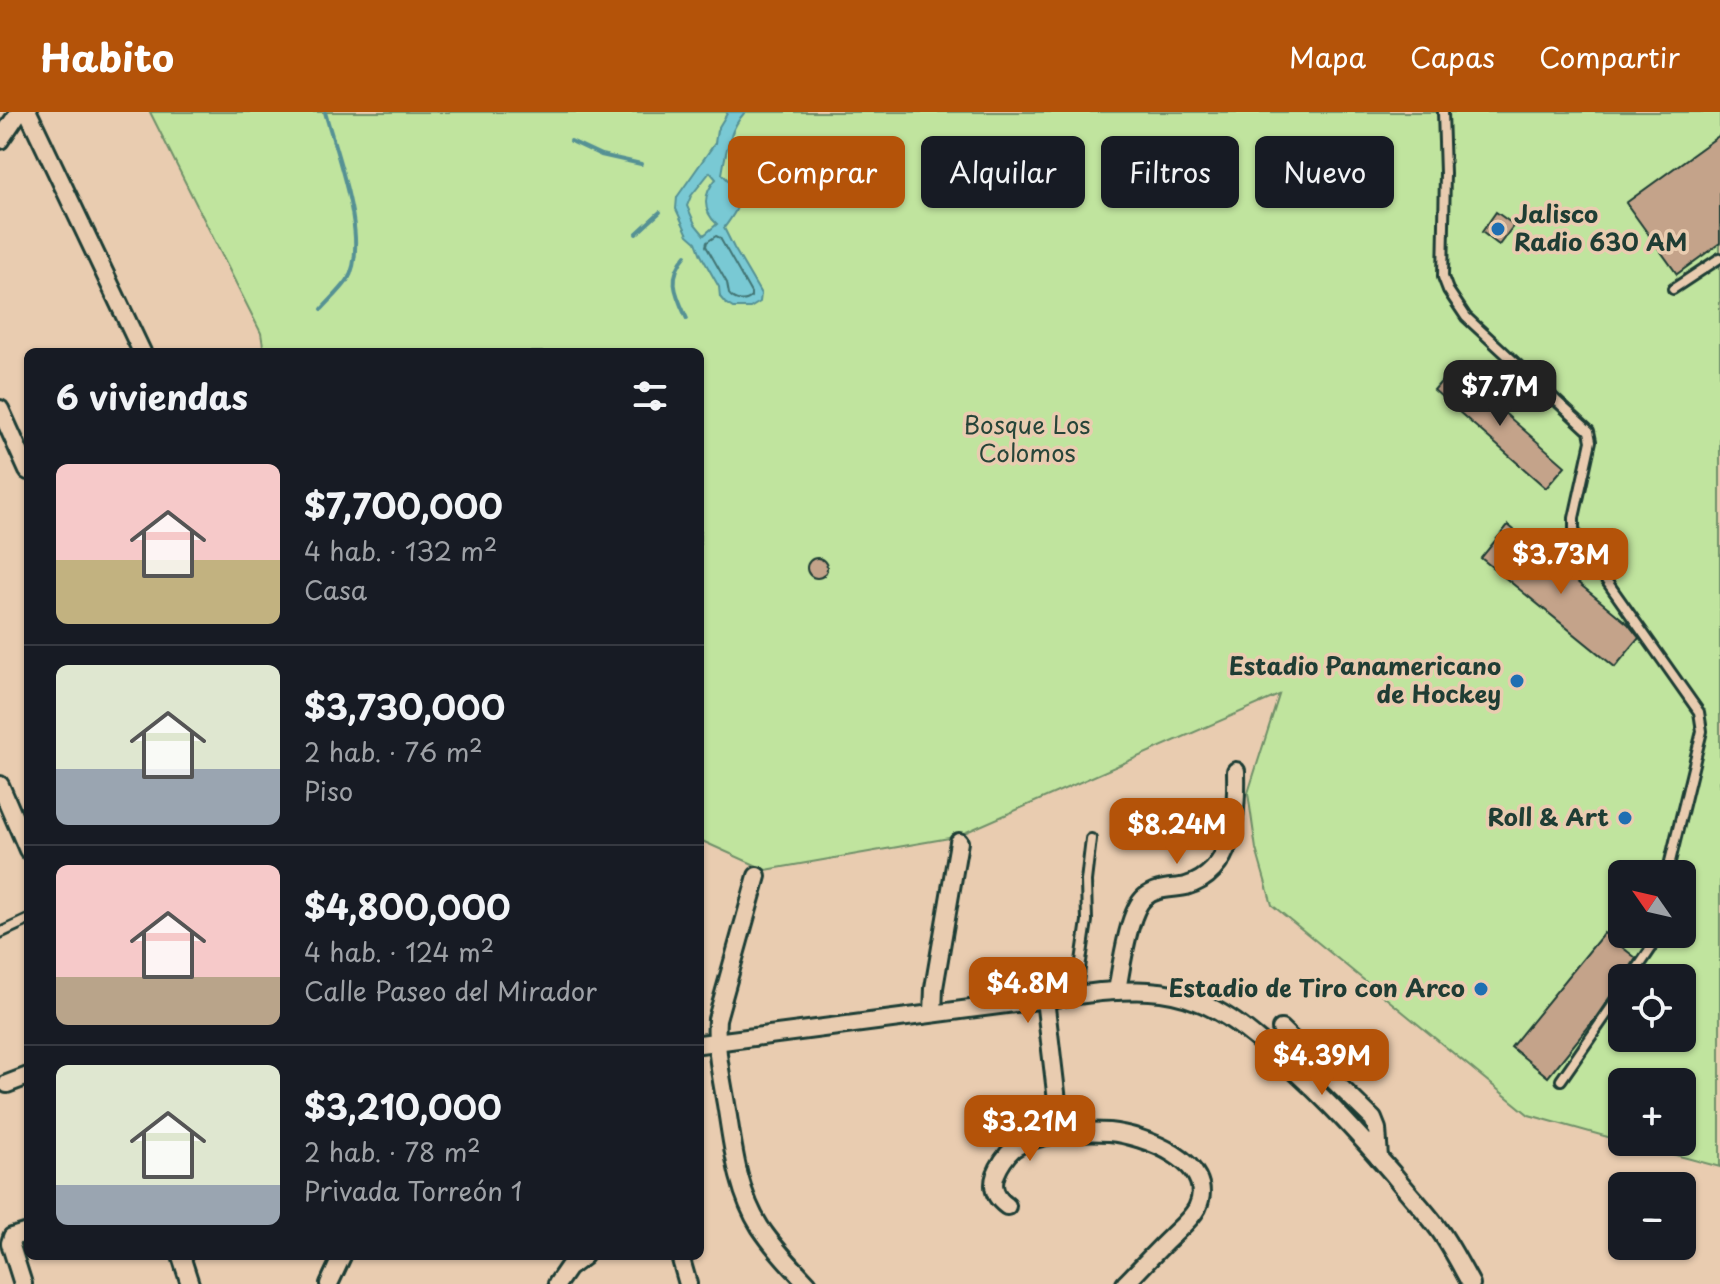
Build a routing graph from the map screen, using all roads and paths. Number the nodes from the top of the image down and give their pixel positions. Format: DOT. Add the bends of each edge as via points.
graph roads {
  1 [pos="19,112"];
  2 [pos="28,112"];
  3 [pos="1443,112"];
  4 [pos="0,140"];
  5 [pos="1720,258"];
  6 [pos="1673,289"];
  7 [pos="140,348"];
  8 [pos="0,409"];
  9 [pos="24,462"];
  10 [pos="1236,771"];
  11 [pos="0,785"];
  12 [pos="1091,839"];
  13 [pos="24,841"];
  14 [pos="959,842"];
  15 [pos="1670,860"];
  16 [pos="757,876"];
  17 [pos="24,922"];
  18 [pos="0,933"];
  19 [pos="1117,991"];
  20 [pos="1076,995"];
  21 [pos="1045,999"];
  22 [pos="1608,1012"];
  23 [pos="933,1013"];
  24 [pos="1281,1029"];
  25 [pos="708,1043"];
  26 [pos="24,1078"];
  27 [pos="1561,1080"];
  28 [pos="7,1084"];
  29 [pos="1061,1135"];
  30 [pos="1379,1158"];
  31 [pos="1007,1206"];
  32 [pos="20,1234"];
  33 [pos="182,1260"];
  34 [pos="340,1260"];
  35 [pos="579,1260"];
  36 [pos="681,1260"];
  37 [pos="23,1284"];
  38 [pos="190,1284"];
  39 [pos="329,1284"];
  40 [pos="557,1284"];
  41 [pos="688,1284"];
  42 [pos="808,1284"];
  43 [pos="1125,1284"];
  44 [pos="1471,1284"];
  1 -- 4 [label="street"];
  2 -- 7 [label="street"];
  3 -- 15 [label="lane" via="1443,277 1448,290 1466,317 1589,431 1574,518 1577,539 1699,712 1702,731"];
  5 -- 6 [label="lane"];
  8 -- 9 [label="street"];
  10 -- 19 [label="street" via="1229,846 1204,877 1143,898 1134,913"];
  11 -- 13 [label="street"];
  12 -- 20 [label="lane"];
  14 -- 23 [label="street"];
  16 -- 25 [label="street"];
  17 -- 18 [label="lane"];
  19 -- 20 [label="street"];
  19 -- 30 [label="street" via="1173,993 1233,1020 1299,1074"];
  20 -- 21 [label="street"];
  21 -- 23 [label="street"];
  21 -- 29 [label="street"];
  22 -- 27 [label="lane"];
  23 -- 25 [label="street"];
  24 -- 30 [label="street" via="1373,1119"];
  25 -- 42 [label="street" via="742,1187 760,1226"];
  26 -- 28 [label="street"];
  29 -- 31 [label="street" via="1023,1144 1007,1156 993,1184"];
  29 -- 43 [label="street" via="1112,1132 1139,1138 1175,1154 1199,1180 1197,1209"];
  30 -- 44 [label="street" via="1438,1228"];
  32 -- 37 [label="street" via="10,1243"];
  33 -- 38 [label="street"];
  34 -- 39 [label="street"];
  35 -- 40 [label="street"];
  36 -- 41 [label="street"];
}
